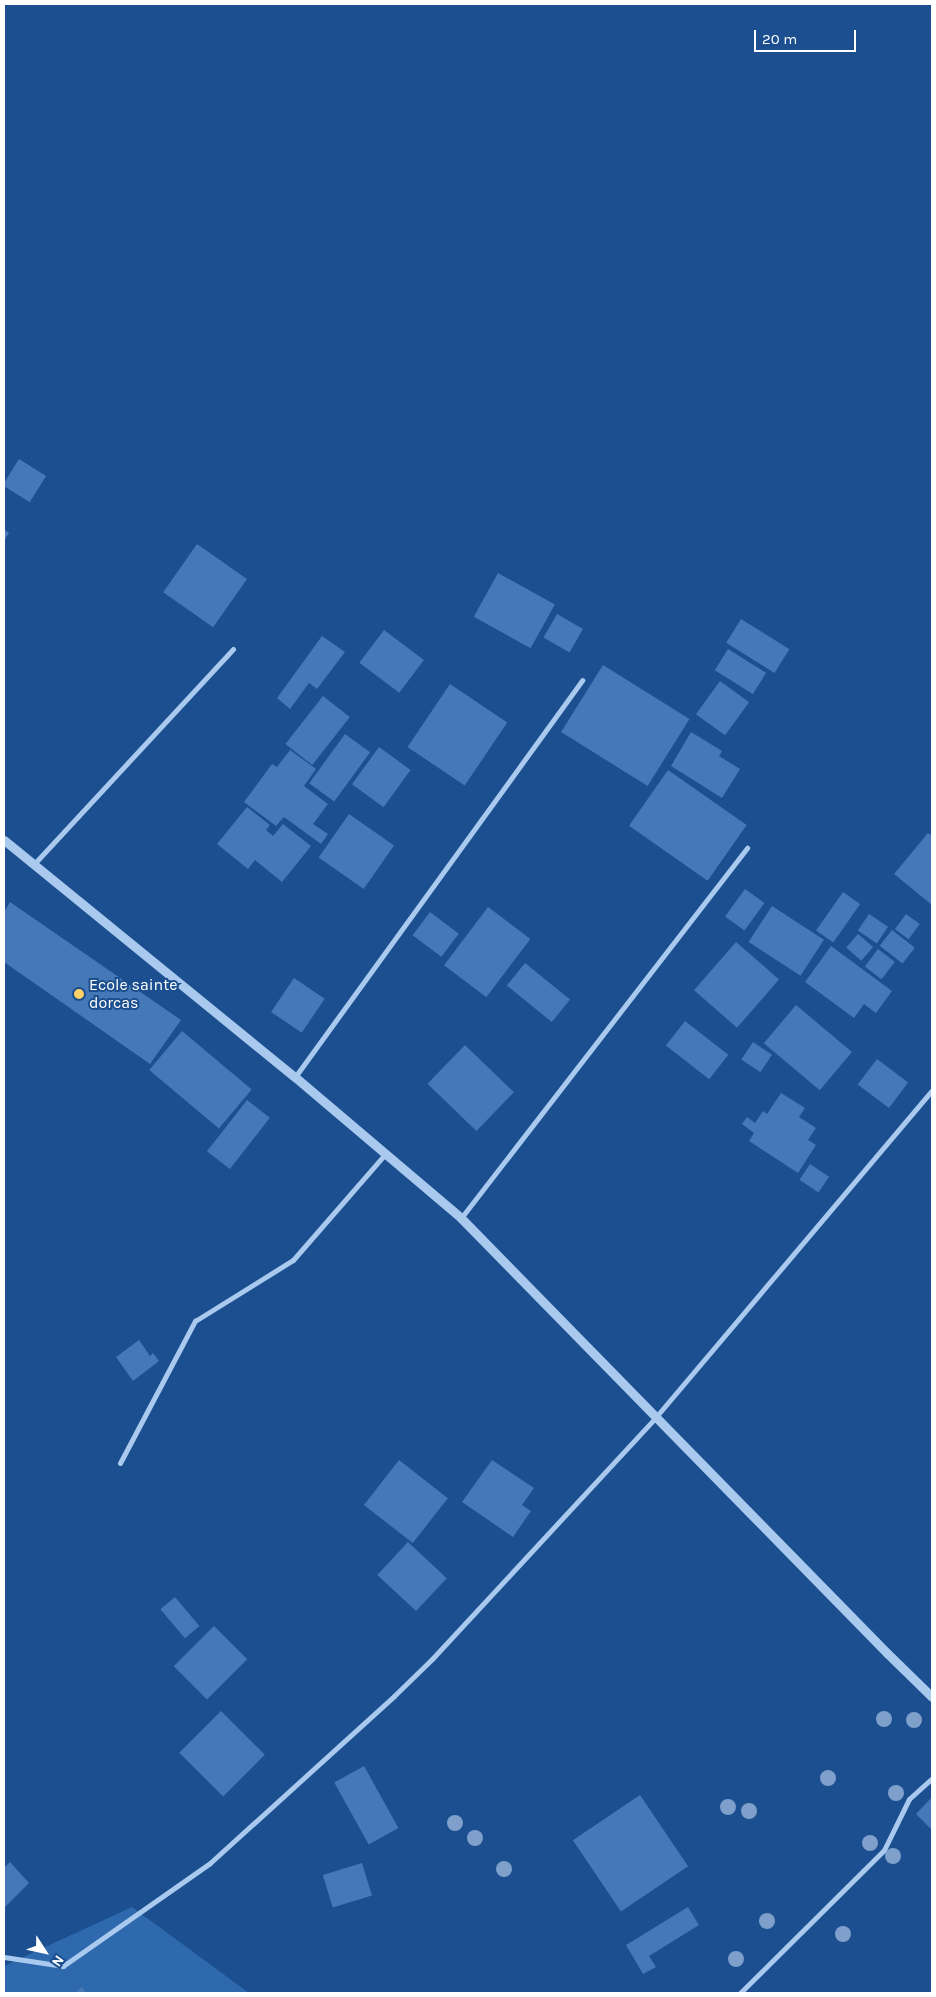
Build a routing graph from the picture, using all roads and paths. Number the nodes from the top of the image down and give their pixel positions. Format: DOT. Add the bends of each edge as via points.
graph roads {
  1 [pos="233,649"];
  2 [pos="582,680"];
  3 [pos="4,840"];
  4 [pos="747,848"];
  5 [pos="34,864"];
  6 [pos="295,1077"];
  7 [pos="932,1090"];
  8 [pos="385,1154"];
  9 [pos="461,1218"];
  10 [pos="655,1418"];
  11 [pos="120,1462"];
  12 [pos="932,1697"];
  13 [pos="932,1778"];
  14 [pos="4,1957"];
  15 [pos="740,1993"];
  1 -- 5 [label="street"];
  2 -- 6 [label="street"];
  3 -- 5 [label="street"];
  4 -- 9 [label="street"];
  5 -- 6 [label="street"];
  6 -- 8 [label="street"];
  7 -- 10 [label="street"];
  8 -- 9 [label="street"];
  8 -- 11 [label="street" via="293,1260 195,1321"];
  9 -- 10 [label="street"];
  10 -- 12 [label="street"];
  10 -- 14 [label="street" via="432,1659 210,1863 63,1966"];
  13 -- 15 [label="street" via="908,1799 884,1850"];
}
